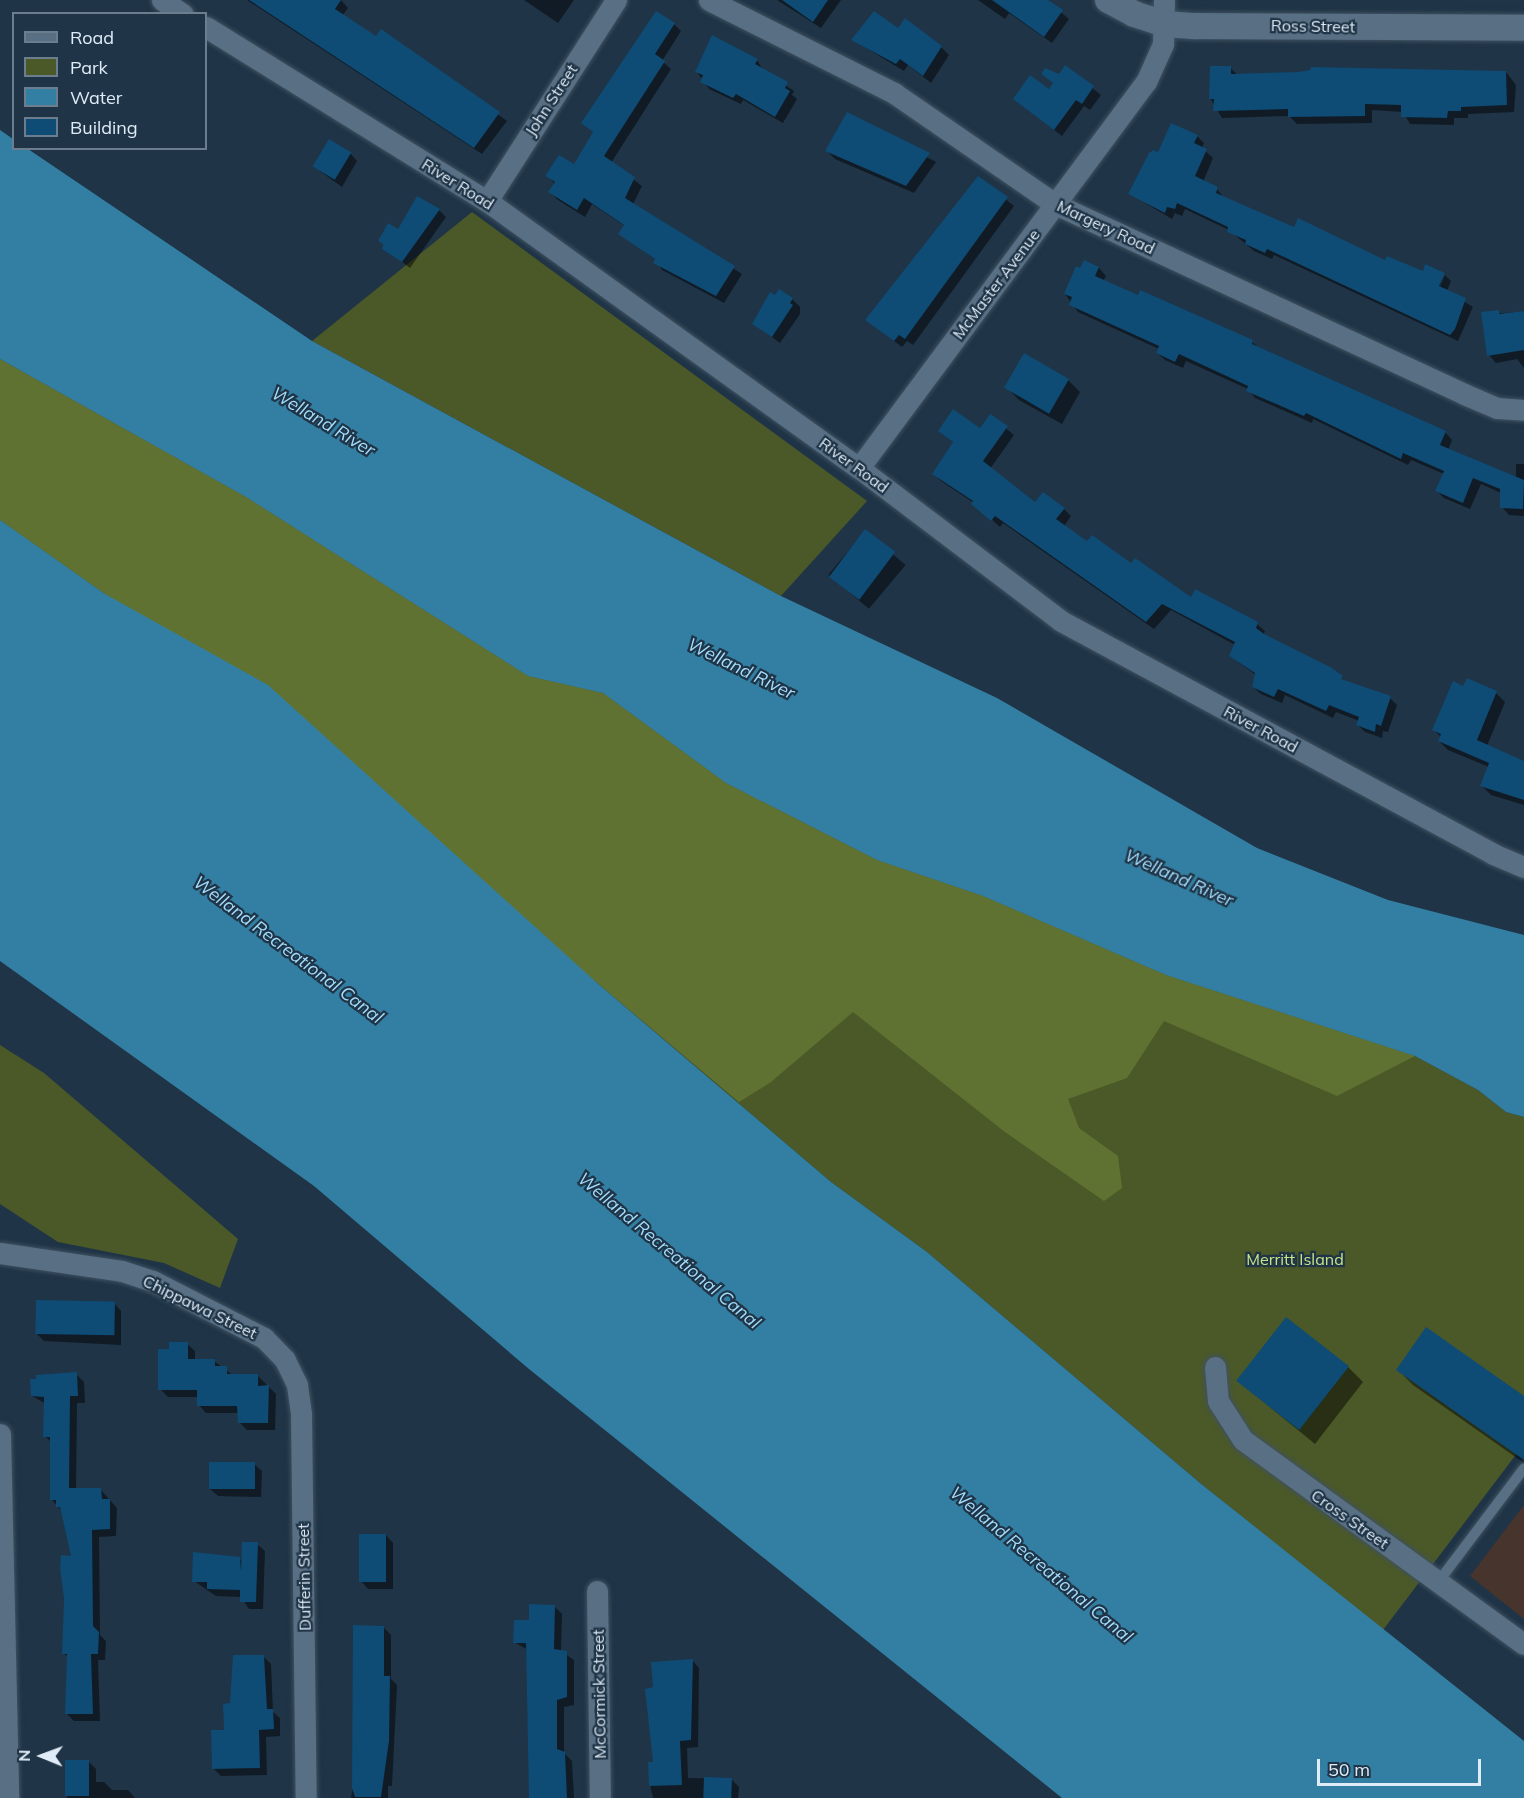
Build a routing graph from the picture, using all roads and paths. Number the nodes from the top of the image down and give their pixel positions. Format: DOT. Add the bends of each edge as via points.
graph roads {
  1 [pos="616,0"];
  2 [pos="709,0"];
  3 [pos="1108,0"];
  4 [pos="1164,12"];
  5 [pos="207,28"];
  6 [pos="1524,28"];
  7 [pos="487,201"];
  8 [pos="1055,204"];
  9 [pos="1524,410"];
  10 [pos="859,468"];
  11 [pos="1524,867"];
  12 [pos="0,1253"];
  13 [pos="285,1360"];
  14 [pos="1215,1367"];
  15 [pos="0,1434"];
  16 [pos="1524,1468"];
  17 [pos="1439,1581"];
  18 [pos="597,1591"];
  19 [pos="1524,1644"];
  20 [pos="8,1798"];
  21 [pos="306,1798"];
  22 [pos="600,1798"];
  1 -- 7 [label="street, John Street"];
  2 -- 8 [label="street, Margery Road" via="894,93"];
  3 -- 4 [label="street, Ross Street" via="1134,14"];
  4 -- 6 [label="street, Ross Street"];
  4 -- 8 [label="street, McMaster Avenue" via="1162,45 1146,82"];
  5 -- 7 [label="street, River Road"];
  7 -- 10 [label="street, River Road"];
  8 -- 9 [label="street, Margery Road" via="1464,394 1497,408"];
  8 -- 10 [label="street, McMaster Avenue"];
  10 -- 11 [label="street, River Road" via="1018,590 1088,638"];
  12 -- 13 [label="street, Chippawa Street" via="122,1271 153,1281 264,1338"];
  13 -- 21 [label="street, Dufferin Street" via="297,1385 301,1414"];
  14 -- 17 [label="street, Cross Street" via="1218,1401 1243,1440"];
  15 -- 20 [label="street"];
  16 -- 17 [label="lane"];
  17 -- 19 [label="street, Cross Street"];
  18 -- 22 [label="street, McCormick Street"];
}
